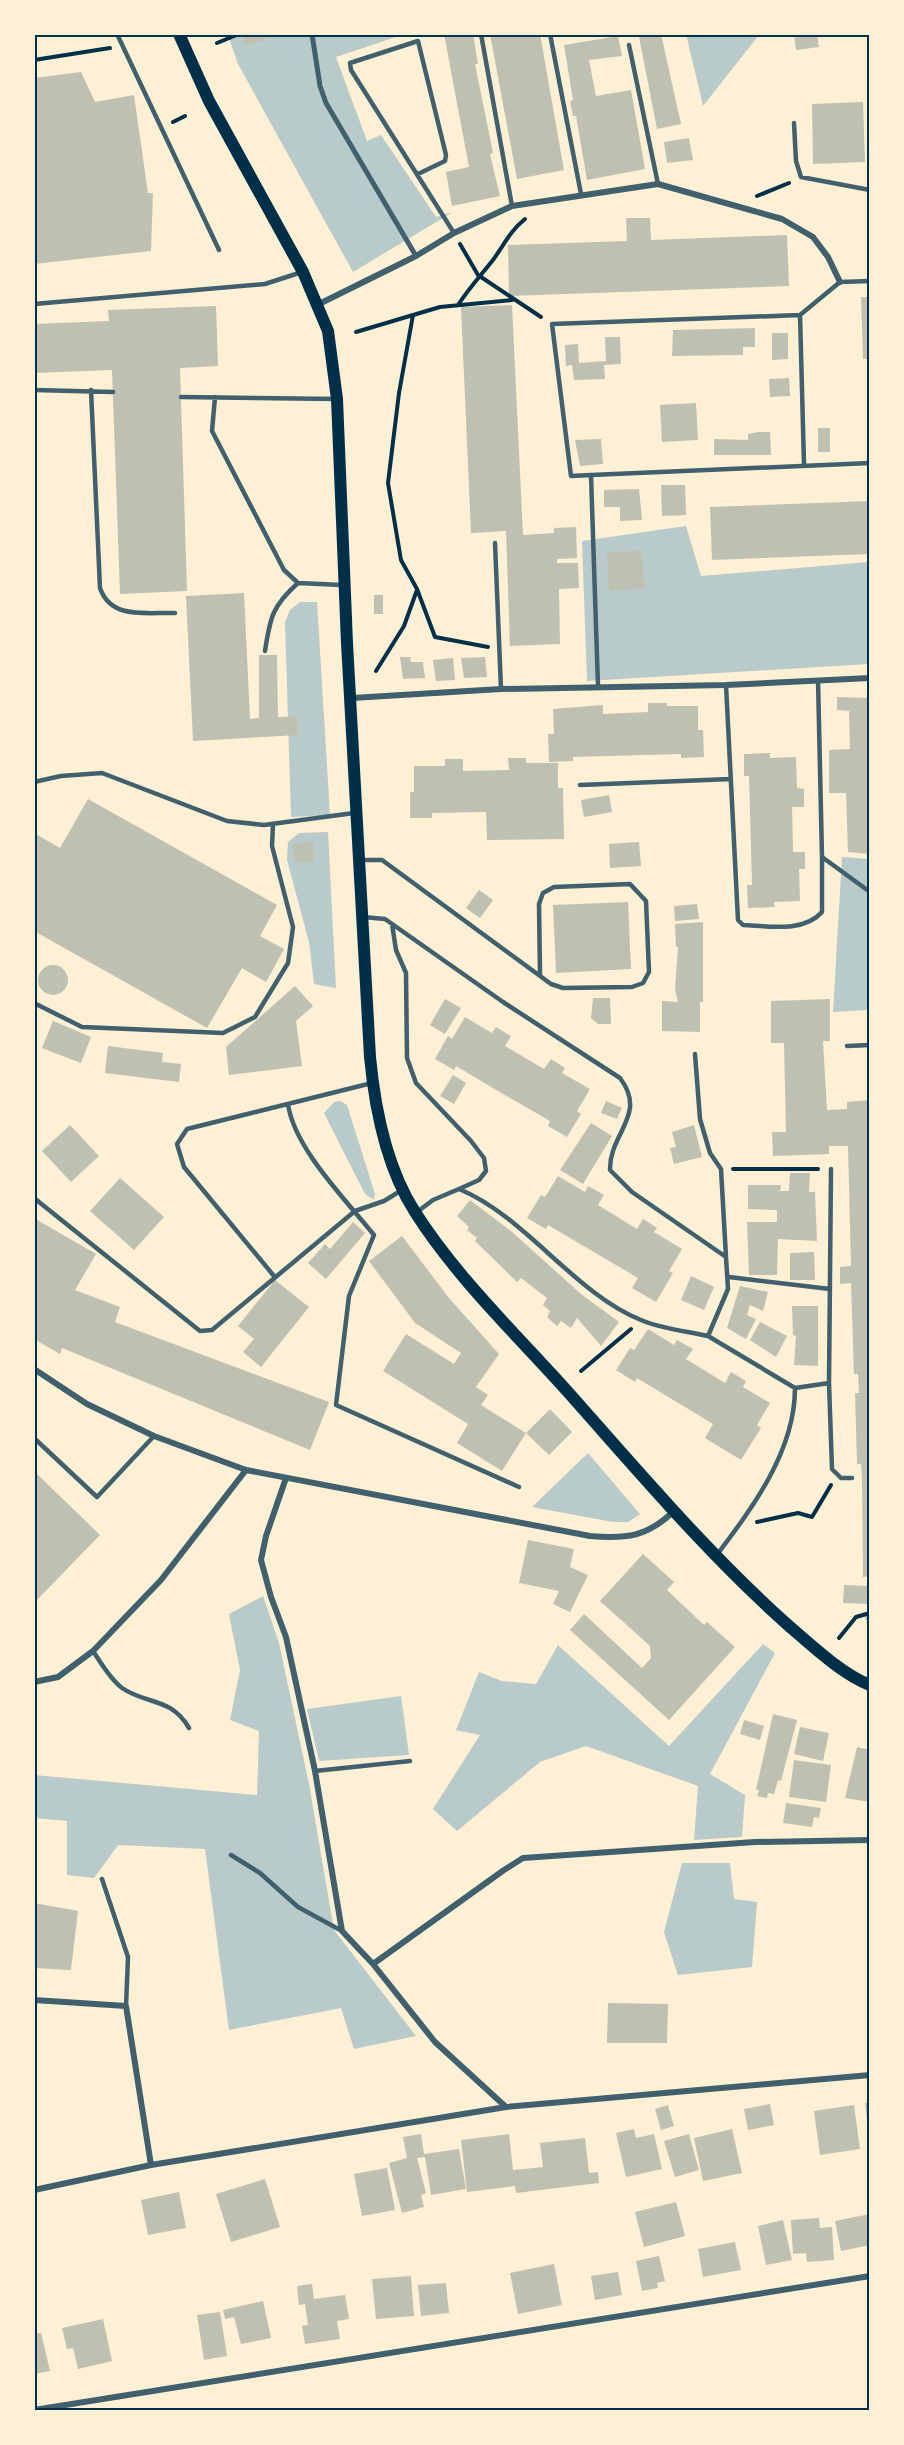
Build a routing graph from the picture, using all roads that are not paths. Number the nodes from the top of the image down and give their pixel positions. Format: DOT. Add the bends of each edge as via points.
graph roads {
  1 [pos="117,34"];
  2 [pos="179,34"];
  3 [pos="312,34"];
  4 [pos="481,34"];
  5 [pos="550,34"];
  6 [pos="629,45"];
  7 [pos="794,123"];
  8 [pos="418,174"];
  9 [pos="658,184"];
  10 [pos="870,190"];
  11 [pos="581,194"];
  12 [pos="512,206"];
  13 [pos="453,233"];
  14 [pos="219,250"];
  15 [pos="416,256"];
  16 [pos="303,272"];
  17 [pos="870,281"];
  18 [pos="840,282"];
  19 [pos="34,304"];
  20 [pos="319,304"];
  21 [pos="800,315"];
  22 [pos="34,390"];
  23 [pos="91,390"];
  24 [pos="113,392"];
  25 [pos="181,397"];
  26 [pos="215,397"];
  27 [pos="337,399"];
  28 [pos="870,463"];
  29 [pos="804,464"];
  30 [pos="591,475"];
  31 [pos="495,543"];
  32 [pos="298,583"];
  33 [pos="345,585"];
  34 [pos="175,613"];
  35 [pos="265,651"];
  36 [pos="870,678"];
  37 [pos="818,680"];
  38 [pos="726,685"];
  39 [pos="598,686"];
  40 [pos="501,689"];
  41 [pos="352,698"];
  42 [pos="731,779"];
  43 [pos="34,782"];
  44 [pos="580,785"];
  45 [pos="356,813"];
  46 [pos="273,824"];
  47 [pos="822,857"];
  48 [pos="358,860"];
  49 [pos="870,892"];
  50 [pos="361,917"];
  51 [pos="392,924"];
  52 [pos="540,975"];
  53 [pos="34,1003"];
  54 [pos="870,1045"];
  55 [pos="847,1046"];
  56 [pos="695,1054"];
  57 [pos="372,1083"];
  58 [pos="288,1104"];
  59 [pos="831,1168"];
  60 [pos="459,1189"];
  61 [pos="402,1190"];
  62 [pos="34,1197"];
  63 [pos="355,1211"];
  64 [pos="415,1213"];
  65 [pos="726,1257"];
  66 [pos="274,1276"];
  67 [pos="729,1277"];
  68 [pos="830,1289"];
  69 [pos="708,1336"];
  70 [pos="34,1369"];
  71 [pos="829,1383"];
  72 [pos="795,1388"];
  73 [pos="154,1436"];
  74 [pos="34,1438"];
  75 [pos="246,1470"];
  76 [pos="286,1478"];
  77 [pos="852,1478"];
  78 [pos="519,1487"];
  79 [pos="674,1511"];
  80 [pos="716,1556"];
  81 [pos="93,1651"];
  82 [pos="34,1682"];
  83 [pos="870,1685"];
  84 [pos="189,1728"];
  85 [pos="410,1761"];
  86 [pos="315,1771"];
  87 [pos="870,1840"];
  88 [pos="231,1855"];
  89 [pos="102,1879"];
  90 [pos="342,1931"];
  91 [pos="373,1964"];
  92 [pos="34,2000"];
  93 [pos="126,2006"];
  94 [pos="870,2075"];
  95 [pos="506,2107"];
  96 [pos="151,2165"];
  97 [pos="34,2190"];
  98 [pos="870,2276"];
  99 [pos="34,2410"];
  1 -- 14 [label="lane"];
  2 -- 16 [label="main road" via="209,101"];
  3 -- 15 [label="street" via="326,103"];
  4 -- 12 [label="lane"];
  5 -- 11 [label="lane"];
  6 -- 9 [label="lane"];
  7 -- 10 [label="lane" via="801,177"];
  8 -- 8 [label="lane" via="445,161 446,155 418,41 350,63"];
  8 -- 13 [label="lane"];
  9 -- 11 [label="street"];
  9 -- 18 [label="street" via="782,219 813,237"];
  11 -- 12 [label="street"];
  12 -- 13 [label="street"];
  13 -- 15 [label="street"];
  15 -- 20 [label="street"];
  16 -- 19 [label="lane" via="265,284"];
  16 -- 20 [label="main road"];
  17 -- 18 [label="lane"];
  18 -- 21 [label="lane"];
  20 -- 27 [label="main road" via="328,331"];
  21 -- 29 [label="lane"];
  21 -- 30 [label="lane" via="552,324 571,476"];
  22 -- 23 [label="lane"];
  23 -- 24 [label="lane"];
  23 -- 34 [label="lane" via="100,588 105,601 114,609"];
  25 -- 26 [label="lane"];
  26 -- 27 [label="lane"];
  26 -- 32 [label="lane" via="212,431 284,570"];
  27 -- 33 [label="main road"];
  28 -- 29 [label="lane"];
  29 -- 30 [label="lane"];
  30 -- 39 [label="lane"];
  31 -- 40 [label="lane"];
  32 -- 33 [label="lane"];
  32 -- 35 [label="lane" via="280,600 271,616"];
  33 -- 41 [label="main road"];
  36 -- 37 [label="street"];
  37 -- 38 [label="street"];
  37 -- 47 [label="lane"];
  38 -- 39 [label="street"];
  38 -- 42 [label="lane"];
  39 -- 40 [label="street"];
  40 -- 41 [label="street"];
  41 -- 45 [label="main road"];
  42 -- 44 [label="lane"];
  42 -- 47 [label="lane" via="738,921 743,925 790,926 817,918 822,912"];
  43 -- 46 [label="lane" via="102,773 227,821"];
  45 -- 46 [label="lane"];
  45 -- 48 [label="main road"];
  46 -- 53 [label="lane" via="272,846 293,927 288,963 255,1017 223,1033 82,1027"];
  47 -- 49 [label="lane"];
  48 -- 50 [label="main road"];
  48 -- 52 [label="lane" via="382,860"];
  50 -- 51 [label="lane" via="385,919"];
  50 -- 57 [label="main road"];
  51 -- 60 [label="lane" via="396,950 406,973 407,1058 416,1083 484,1158 486,1171 479,1180"];
  51 -- 65 [label="lane" via="620,1078 628,1089 632,1106 610,1159 610,1170 632,1192"];
  52 -- 52 [label="lane" via="563,988 633,987 643,983 649,972 646,901 641,893 630,884 554,887 543,893 539,904"];
  54 -- 55 [label="lane"];
  56 -- 65 [label="lane" via="700,1119 710,1152 721,1169"];
  57 -- 58 [label="lane"];
  57 -- 61 [label="main road" via="389,1160"];
  58 -- 63 [label="lane" via="291,1121 320,1168"];
  58 -- 66 [label="lane" via="187,1129 177,1143 184,1167"];
  59 -- 68 [label="lane"];
  60 -- 64 [label="lane"];
  60 -- 69 [label="lane" via="481,1198 585,1284 641,1320"];
  61 -- 63 [label="lane"];
  61 -- 64 [label="main road"];
  62 -- 66 [label="lane" via="200,1331 212,1330"];
  63 -- 66 [label="lane"];
  63 -- 78 [label="lane" via="374,1235 349,1296 336,1405"];
  64 -- 79 [label="main road" via="450,1261"];
  65 -- 67 [label="lane"];
  67 -- 68 [label="lane"];
  67 -- 69 [label="lane" via="728,1289"];
  68 -- 71 [label="lane"];
  69 -- 72 [label="lane"];
  70 -- 73 [label="street" via="87,1404"];
  71 -- 72 [label="lane"];
  71 -- 77 [label="lane" via="832,1468 841,1478"];
  72 -- 80 [label="lane" via="795,1412 782,1454"];
  73 -- 74 [label="lane" via="97,1497"];
  73 -- 75 [label="street"];
  75 -- 76 [label="street"];
  75 -- 81 [label="street" via="161,1580"];
  76 -- 79 [label="street" via="610,1538 623,1539 657,1527"];
  76 -- 86 [label="street" via="261,1560 286,1637"];
  79 -- 80 [label="main road"];
  80 -- 83 [label="main road" via="809,1644"];
  81 -- 82 [label="street" via="58,1677"];
  81 -- 84 [label="lane" via="123,1688 181,1713"];
  85 -- 86 [label="lane"];
  86 -- 90 [label="street"];
  87 -- 91 [label="street" via="755,1842 524,1858"];
  88 -- 90 [label="lane" via="260,1873 298,1906"];
  89 -- 93 [label="lane" via="128,1957"];
  90 -- 91 [label="street"];
  91 -- 95 [label="street" via="435,2042"];
  92 -- 93 [label="street"];
  93 -- 96 [label="street"];
  94 -- 95 [label="street"];
  95 -- 96 [label="street"];
  96 -- 97 [label="street"];
  98 -- 99 [label="street"];
}
